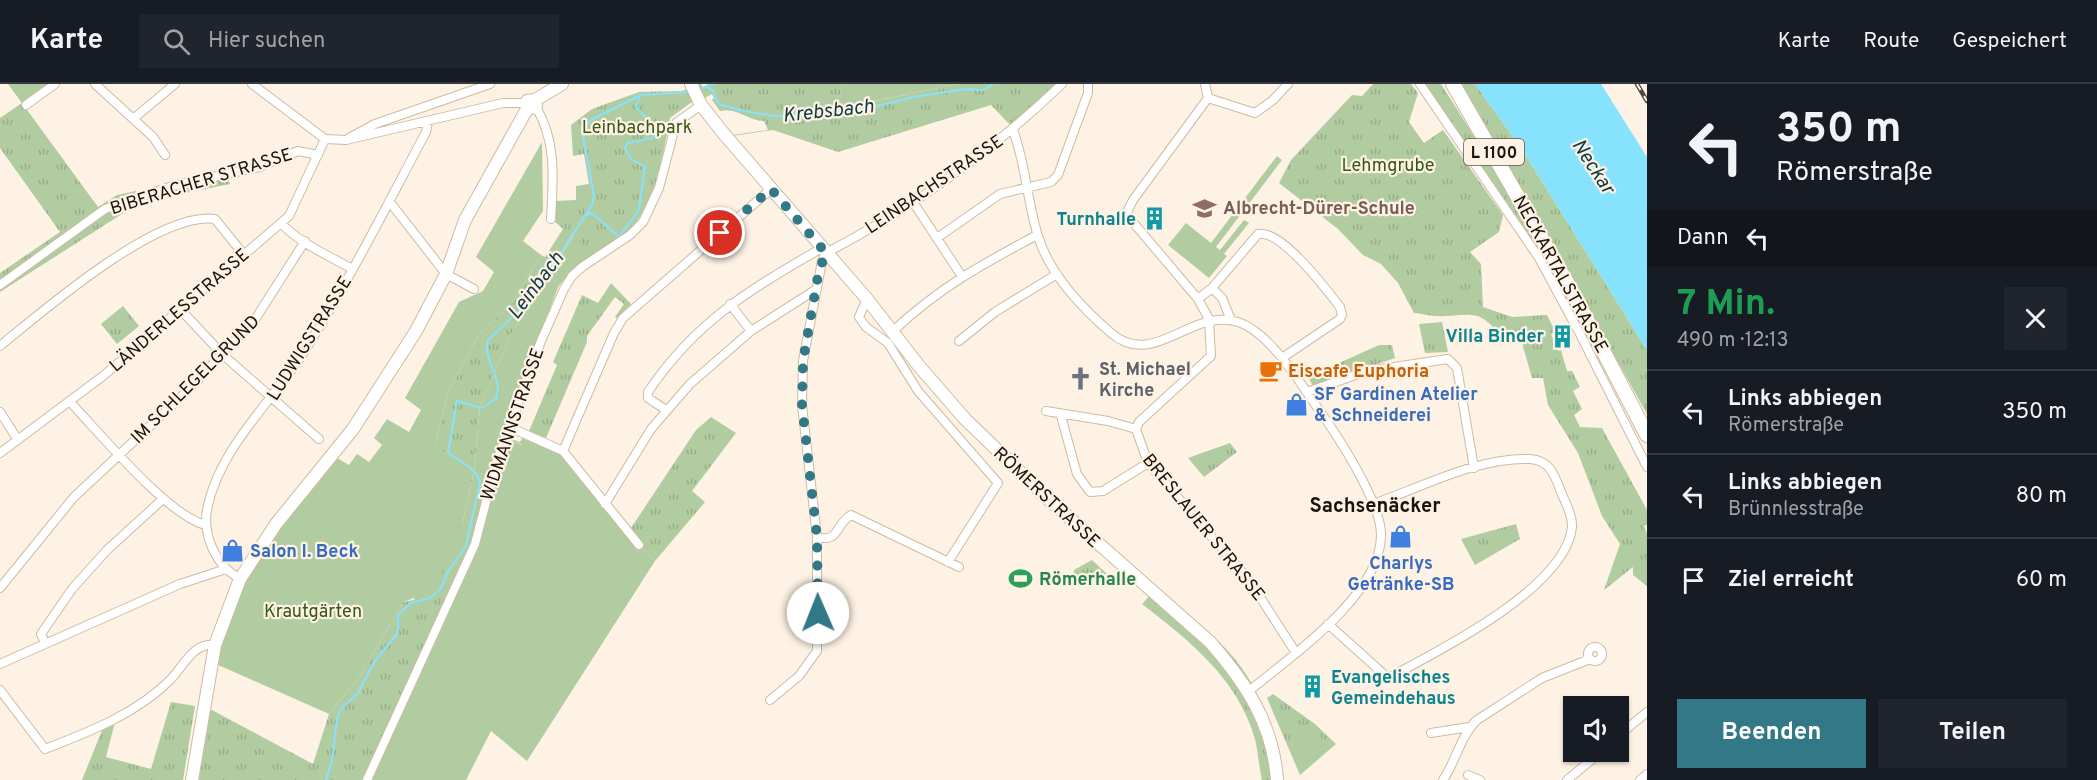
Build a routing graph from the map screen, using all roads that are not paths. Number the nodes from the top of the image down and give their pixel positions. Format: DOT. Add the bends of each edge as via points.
graph roads {
  1 [pos="55,84"];
  2 [pos="95,84"];
  3 [pos="175,84"];
  4 [pos="252,84"];
  5 [pos="490,84"];
  6 [pos="562,84"];
  7 [pos="1062,84"];
  8 [pos="1088,84"];
  9 [pos="1205,84"];
  10 [pos="1288,84"];
  11 [pos="1420,84"];
  12 [pos="1454,84"];
  13 [pos="695,93"];
  14 [pos="1208,98"];
  15 [pos="26,105"];
  16 [pos="531,105"];
  17 [pos="134,119"];
  18 [pos="428,122"];
  19 [pos="1013,130"];
  20 [pos="325,139"];
  21 [pos="346,140"];
  22 [pos="165,155"];
  23 [pos="318,155"];
  24 [pos="1028,187"];
  25 [pos="771,189"];
  26 [pos="389,201"];
  27 [pos="913,202"];
  28 [pos="551,219"];
  29 [pos="281,223"];
  30 [pos="1037,235"];
  31 [pos="937,238"];
  32 [pos="305,241"];
  33 [pos="824,250"];
  34 [pos="244,255"];
  35 [pos="352,269"];
  36 [pos="446,274"];
  37 [pos="1057,274"];
  38 [pos="961,276"];
  39 [pos="0,285"];
  40 [pos="1212,288"];
  41 [pos="474,289"];
  42 [pos="815,290"];
  43 [pos="867,298"];
  44 [pos="1198,299"];
  45 [pos="730,304"];
  46 [pos="180,309"];
  47 [pos="1209,319"];
  48 [pos="1228,320"];
  49 [pos="751,331"];
  50 [pos="893,331"];
  51 [pos="959,341"];
  52 [pos="0,346"];
  53 [pos="223,355"];
  54 [pos="1282,358"];
  55 [pos="1307,392"];
  56 [pos="273,398"];
  57 [pos="69,401"];
  58 [pos="666,410"];
  59 [pos="1046,411"];
  60 [pos="0,412"];
  61 [pos="1061,416"];
  62 [pos="509,427"];
  63 [pos="1136,429"];
  64 [pos="1647,435"];
  65 [pos="319,439"];
  66 [pos="18,440"];
  67 [pos="563,452"];
  68 [pos="0,453"];
  69 [pos="120,454"];
  70 [pos="1148,464"];
  71 [pos="1647,467"];
  72 [pos="1474,468"];
  73 [pos="163,499"];
  74 [pos="605,504"];
  75 [pos="1373,504"];
  76 [pos="205,525"];
  77 [pos="817,537"];
  78 [pos="639,545"];
  79 [pos="948,562"];
  80 [pos="959,567"];
  81 [pos="226,569"];
  82 [pos="240,579"];
  83 [pos="0,588"];
  84 [pos="1328,624"];
  85 [pos="45,643"];
  86 [pos="215,645"];
  87 [pos="1296,652"];
  88 [pos="1590,659"];
  89 [pos="0,664"];
  90 [pos="0,690"];
  91 [pos="1249,691"];
  92 [pos="770,700"];
  93 [pos="1647,712"];
  94 [pos="1469,727"];
  95 [pos="1629,727"];
  96 [pos="1431,734"];
  97 [pos="1589,762"];
  98 [pos="1647,774"];
  99 [pos="1468,775"];
  100 [pos="192,780"];
  101 [pos="367,780"];
  102 [pos="1277,780"];
  103 [pos="1443,780"];
  104 [pos="1480,780"];
  105 [pos="1567,780"];
  106 [pos="1640,780"];
  1 -- 15 [label="street"];
  2 -- 17 [label="street"];
  3 -- 17 [label="street"];
  4 -- 20 [label="street"];
  5 -- 21 [label="street" via="375,124"];
  6 -- 16 [label="main road"];
  7 -- 19 [label="street, LEINBACHSTRASSE"];
  8 -- 24 [label="street" via="1058,175 1051,182"];
  9 -- 14 [label="street"];
  10 -- 14 [label="street" via="1255,113"];
  11 -- 71 [label="street" via="1539,258"];
  12 -- 64 [label="main road, NECKARTALSTRASSE / L 1100" via="1573,293"];
  13 -- 25 [label="main road, RÖMERSTRASSE"];
  13 -- 62 [label="street, WIDMANNSTRASSE" via="676,123 659,188 643,222 630,236 582,267 564,289"];
  14 -- 44 [label="street" via="1126,214"];
  16 -- 18 [label="street" via="503,103"];
  16 -- 28 [label="street" via="548,129 552,149"];
  16 -- 36 [label="main road" via="465,220"];
  17 -- 22 [label="street"];
  18 -- 21 [label="street"];
  18 -- 26 [label="street, LUDWIGSTRASSE"];
  19 -- 24 [label="street"];
  19 -- 27 [label="street, LEINBACHSTRASSE"];
  20 -- 21 [label="street"];
  20 -- 23 [label="street, LÄNDERLESSTRASSE"];
  23 -- 29 [label="street, LÄNDERLESSTRASSE" via="289,216"];
  23 -- 39 [label="street, BIBERACHER STRASSE" via="298,151 259,167 172,186 105,209"];
  24 -- 30 [label="street"];
  24 -- 31 [label="street" via="1000,194"];
  25 -- 33 [label="main road, RÖMERSTRASSE"];
  25 -- 67 [label="street" via="623,318"];
  26 -- 35 [label="street, LUDWIGSTRASSE"];
  26 -- 36 [label="street"];
  27 -- 31 [label="street"];
  27 -- 33 [label="street, LEINBACHSTRASSE"];
  29 -- 32 [label="street" via="293,236"];
  29 -- 34 [label="street, LÄNDERLESSTRASSE"];
  30 -- 37 [label="street"];
  30 -- 38 [label="street"];
  31 -- 38 [label="street"];
  32 -- 35 [label="street"];
  32 -- 53 [label="street, IM SCHLEGELGRUND" via="254,321"];
  33 -- 42 [label="street"];
  33 -- 43 [label="main road, RÖMERSTRASSE"];
  33 -- 45 [label="street, LEINBACHSTRASSE"];
  34 -- 46 [label="street, LÄNDERLESSTRASSE"];
  34 -- 52 [label="street" via="215,219 203,217 173,227 81,280"];
  35 -- 56 [label="street, LUDWIGSTRASSE"];
  36 -- 41 [label="street"];
  36 -- 82 [label="main road" via="416,331 353,429 276,524"];
  37 -- 47 [label="street" via="1092,315 1128,344 1155,345"];
  37 -- 51 [label="street" via="995,312"];
  38 -- 50 [label="street"];
  40 -- 44 [label="street"];
  40 -- 48 [label="street" via="1222,298"];
  40 -- 54 [label="street" via="1258,234 1276,238 1299,258 1340,307 1342,315"];
  42 -- 49 [label="street"];
  42 -- 77 [label="street" via="803,361 802,405"];
  43 -- 50 [label="main road, RÖMERSTRASSE"];
  43 -- 79 [label="street, RÖMERSTRASSE" via="859,317 866,327 888,342 918,391 998,483"];
  44 -- 47 [label="street"];
  45 -- 49 [label="street"];
  45 -- 58 [label="street, LEINBACHSTRASSE" via="678,350 648,392 648,398"];
  46 -- 53 [label="street"];
  46 -- 57 [label="street, LÄNDERLESSTRASSE"];
  47 -- 48 [label="street"];
  47 -- 63 [label="street" via="1212,349 1207,362 1139,422"];
  48 -- 54 [label="street" via="1256,332"];
  49 -- 58 [label="street"];
  50 -- 91 [label="main road, RÖMERSTRASSE" via="965,419 1047,498 1210,642"];
  53 -- 56 [label="street"];
  53 -- 69 [label="street, IM SCHLEGELGRUND"];
  54 -- 55 [label="street"];
  55 -- 72 [label="street" via="1367,371 1448,359 1457,368"];
  55 -- 75 [label="street"];
  56 -- 65 [label="street"];
  56 -- 76 [label="street, LUDWIGSTRASSE" via="238,439 217,477"];
  57 -- 66 [label="street, LÄNDERLESSTRASSE"];
  57 -- 69 [label="street"];
  58 -- 74 [label="street"];
  59 -- 61 [label="street"];
  60 -- 66 [label="street"];
  61 -- 63 [label="street" via="1108,421"];
  61 -- 70 [label="street" via="1077,474 1090,492 1103,492"];
  62 -- 67 [label="street"];
  62 -- 101 [label="street, WIDMANNSTRASSE" via="491,478 475,544"];
  63 -- 70 [label="street, BRESLAUER STRASSE"];
  66 -- 68 [label="street, LÄNDERLESSTRASSE"];
  67 -- 74 [label="street"];
  69 -- 73 [label="street"];
  69 -- 83 [label="street, IM SCHLEGELGRUND" via="67,504"];
  70 -- 87 [label="street, BRESLAUER STRASSE" via="1248,580"];
  72 -- 75 [label="street"];
  72 -- 84 [label="street" via="1522,459 1546,463 1557,481 1572,524 1570,538 1542,577 1505,611 1388,678"];
  73 -- 76 [label="street"];
  73 -- 85 [label="street" via="106,550 72,589 40,634"];
  74 -- 78 [label="street"];
  75 -- 84 [label="street" via="1382,534 1377,556 1355,596"];
  76 -- 81 [label="street" via="209,542"];
  77 -- 79 [label="street" via="826,540 834,536 851,515"];
  77 -- 92 [label="street" via="817,651 799,676"];
  79 -- 80 [label="street"];
  81 -- 82 [label="street"];
  81 -- 85 [label="street" via="180,584"];
  82 -- 86 [label="main road"];
  84 -- 87 [label="street"];
  85 -- 89 [label="street"];
  86 -- 90 [label="street" via="197,648 171,679 133,709 45,750"];
  86 -- 100 [label="main road"];
  87 -- 91 [label="street"];
  88 -- 94 [label="street" via="1533,683"];
  91 -- 102 [label="main road, RÖMERSTRASSE" via="1268,731"];
  93 -- 95 [label="street"];
  94 -- 96 [label="street"];
  94 -- 103 [label="street"];
  97 -- 105 [label="street"];
  98 -- 106 [label="street"];
  99 -- 104 [label="street"];
}
